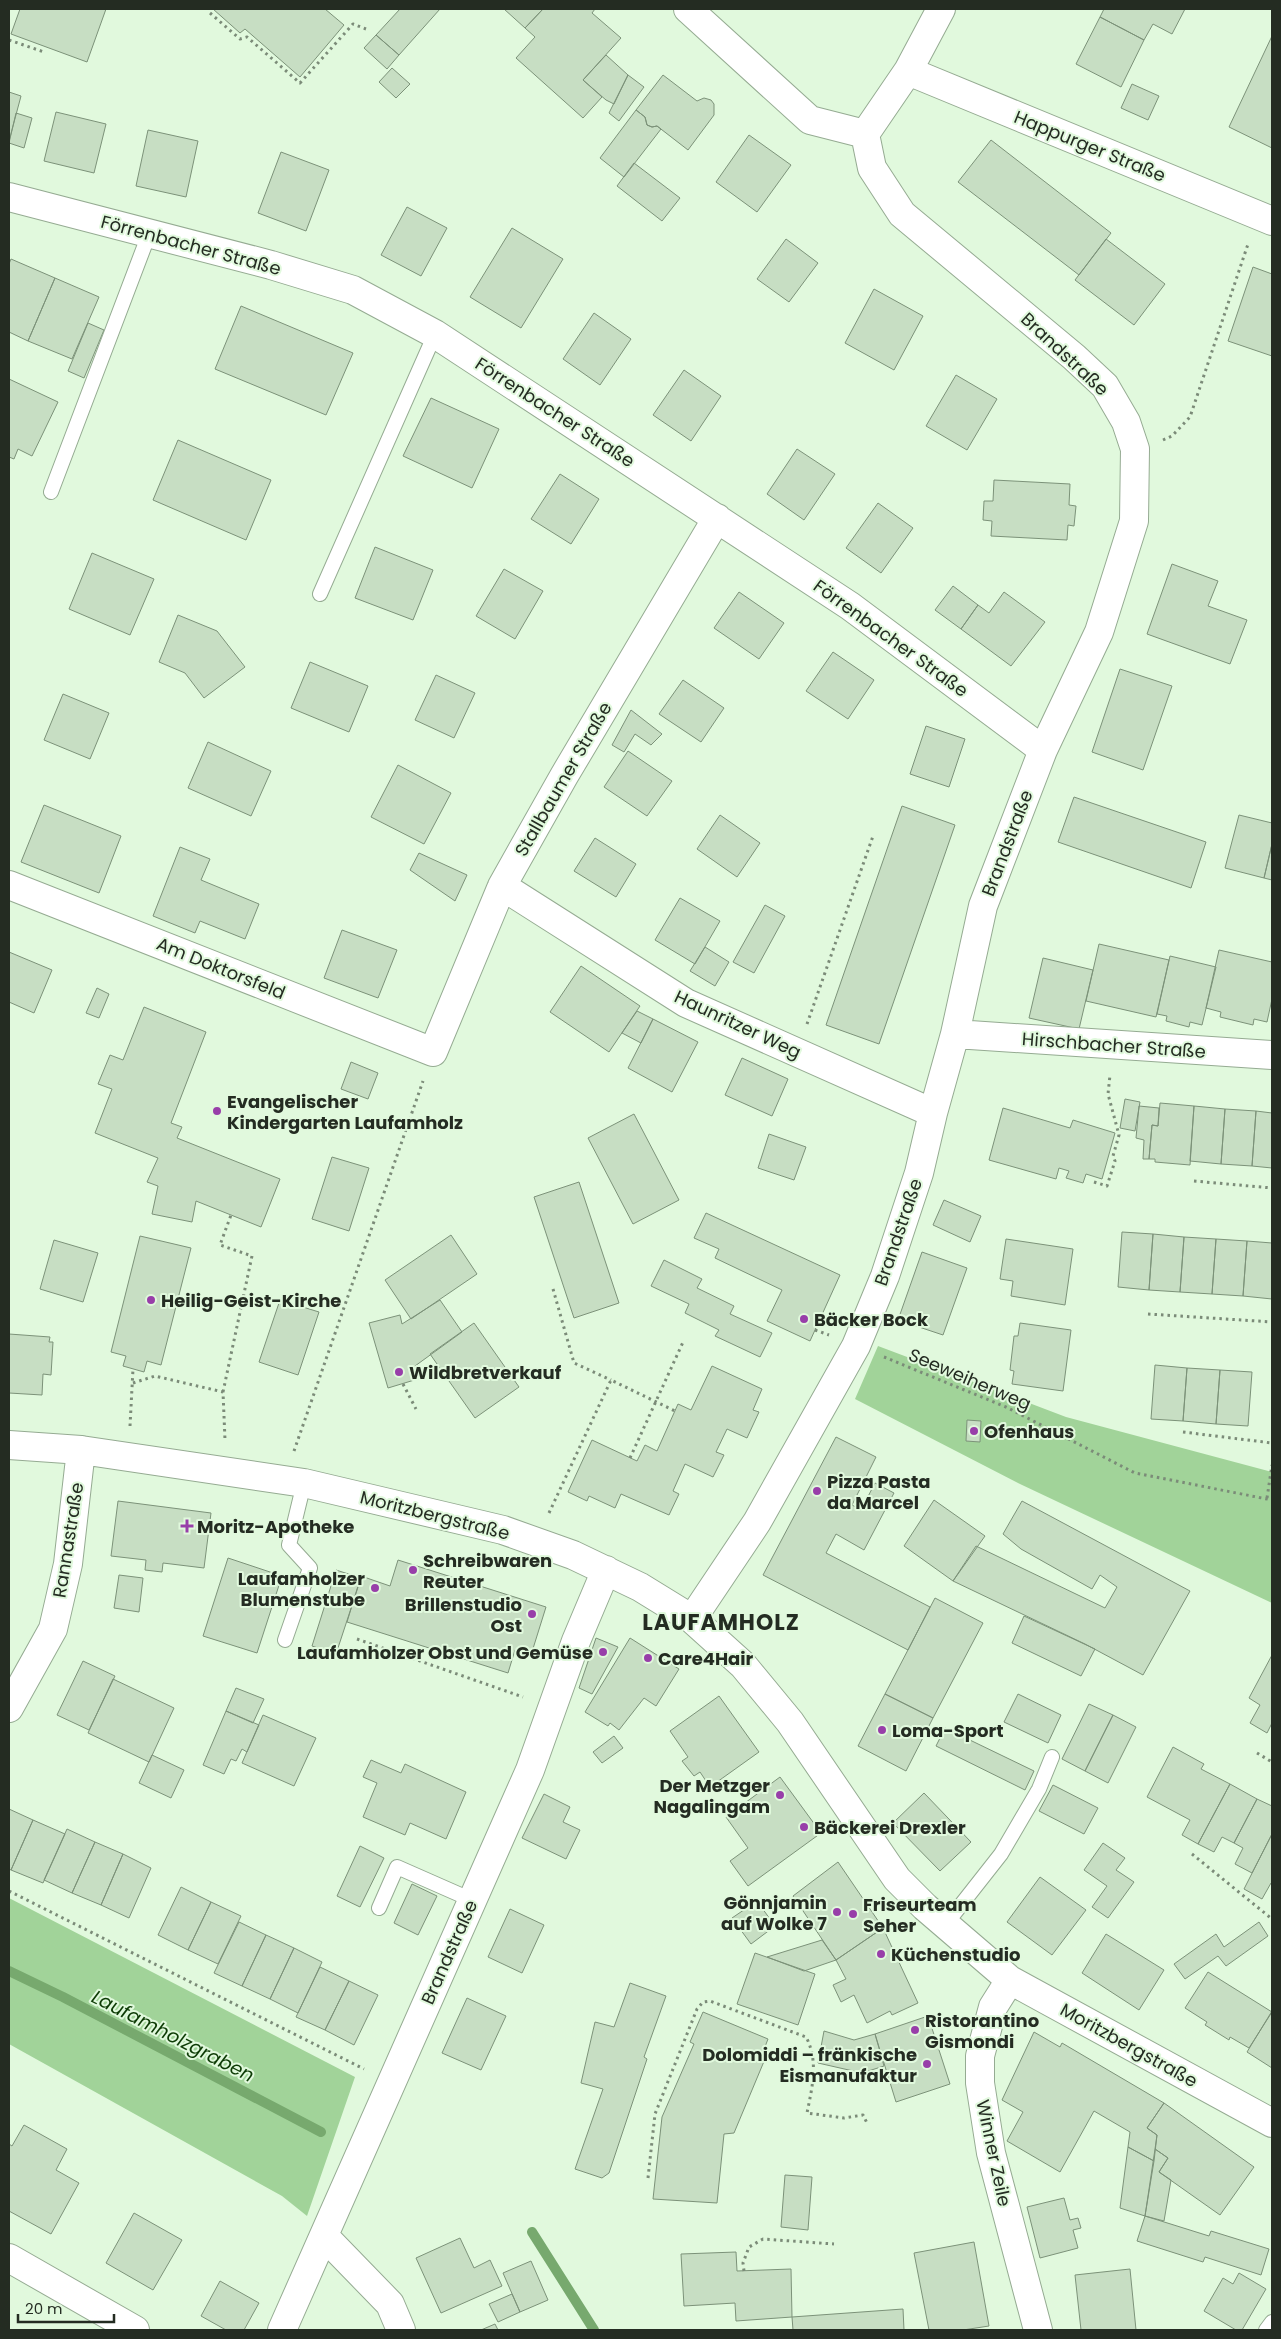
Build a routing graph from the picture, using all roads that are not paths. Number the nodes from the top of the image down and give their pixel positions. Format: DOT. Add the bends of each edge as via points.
graph roads {
  1 [pos="688,9"];
  2 [pos="942,9"];
  3 [pos="908,71"];
  4 [pos="865,134"];
  5 [pos="9,197"];
  6 [pos="1265,218"];
  7 [pos="149,234"];
  8 [pos="435,334"];
  9 [pos="51,492"];
  10 [pos="717,518"];
  11 [pos="320,594"];
  12 [pos="1043,750"];
  13 [pos="9,884"];
  14 [pos="502,886"];
  15 [pos="955,1034"];
  16 [pos="433,1052"];
  17 [pos="1272,1055"];
  18 [pos="933,1113"];
  19 [pos="9,1445"];
  20 [pos="81,1450"];
  21 [pos="294,1481"];
  22 [pos="606,1570"];
  23 [pos="692,1619"];
  24 [pos="285,1640"];
  25 [pos="9,1708"];
  26 [pos="1052,1758"];
  27 [pos="472,1900"];
  28 [pos="379,1908"];
  29 [pos="946,1924"];
  30 [pos="1010,1980"];
  31 [pos="1272,2123"];
  32 [pos="324,2236"];
  33 [pos="9,2258"];
  34 [pos="1272,2322"];
  35 [pos="135,2330"];
  36 [pos="282,2330"];
  37 [pos="401,2330"];
  38 [pos="1038,2330"];
  39 [pos="1266,2330"];
  1 -- 4 [label="street" via="810,120"];
  2 -- 3 [label="street"];
  3 -- 4 [label="street"];
  3 -- 6 [label="street, Happurger Straße"];
  4 -- 12 [label="street, Brandstraße" via="872,168 902,214 1105,386 1126,422 1135,450 1134,522 1099,632"];
  5 -- 7 [label="street, Förrenbacher Straße"];
  7 -- 8 [label="street, Förrenbacher Straße" via="353,290"];
  7 -- 9 [label="lane"];
  8 -- 10 [label="street, Förrenbacher Straße"];
  8 -- 11 [label="lane"];
  10 -- 12 [label="street, Förrenbacher Straße" via="850,606"];
  10 -- 14 [label="street, Stallbaumer Straße"];
  12 -- 15 [label="street, Brandstraße" via="983,906"];
  13 -- 16 [label="street, Am Doktorsfeld"];
  14 -- 16 [label="street, Stallbaumer Straße"];
  14 -- 18 [label="street, Haunritzer Weg" via="686,1003"];
  15 -- 17 [label="street, Hirschbacher Straße"];
  15 -- 18 [label="street, Brandstraße"];
  18 -- 23 [label="street, Brandstraße" via="907,1213 856,1346 756,1522"];
  19 -- 20 [label="street, Moritzbergstraße"];
  20 -- 21 [label="street, Moritzbergstraße"];
  20 -- 25 [label="street, Rannastraße" via="68,1564 53,1629"];
  21 -- 22 [label="street, Moritzbergstraße" via="503,1530"];
  21 -- 24 [label="lane" via="289,1545 310,1568"];
  22 -- 23 [label="street, Moritzbergstraße"];
  22 -- 27 [label="street, Brandstraße" via="576,1641 530,1770"];
  23 -- 29 [label="street, Moritzbergstraße" via="743,1665 784,1715 897,1880"];
  26 -- 29 [label="lane" via="1039,1789 1001,1854"];
  27 -- 28 [label="lane" via="397,1867"];
  27 -- 32 [label="street, Brandstraße"];
  29 -- 30 [label="street, Moritzbergstraße"];
  30 -- 31 [label="street, Moritzbergstraße"];
  30 -- 38 [label="street, Winner Zeile" via="993,2007 980,2056 980,2083 991,2153"];
  32 -- 36 [label="street, Brandstraße"];
  32 -- 37 [label="street" via="390,2304"];
  33 -- 35 [label="street"];
  34 -- 39 [label="lane"];
}
